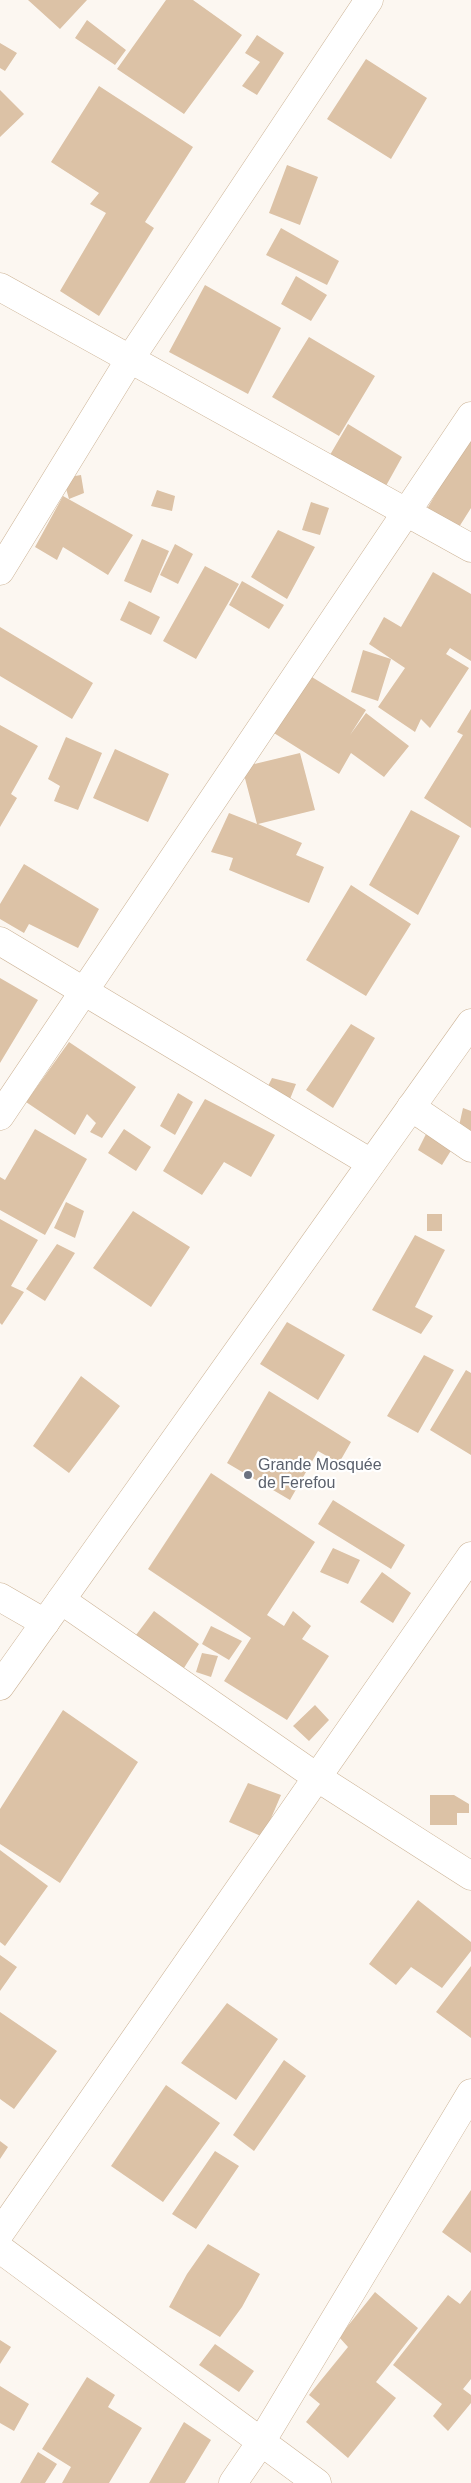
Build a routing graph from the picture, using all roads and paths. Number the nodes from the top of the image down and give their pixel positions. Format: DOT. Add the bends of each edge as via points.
graph roads {
  1 [pos="368,0"];
  2 [pos="0,286"];
  3 [pos="130,359"];
  4 [pos="471,416"];
  5 [pos="406,512"];
  6 [pos="471,548"];
  7 [pos="0,571"];
  8 [pos="0,941"];
  9 [pos="84,992"];
  10 [pos="471,1023"];
  11 [pos="412,1107"];
  12 [pos="0,1116"];
  13 [pos="471,1148"];
  14 [pos="371,1163"];
  15 [pos="471,1556"];
  16 [pos="0,1597"];
  17 [pos="62,1600"];
  18 [pos="44,1623"];
  19 [pos="0,1686"];
  20 [pos="318,1778"];
  21 [pos="471,1876"];
  22 [pos="471,2093"];
  23 [pos="0,2233"];
  24 [pos="0,2249"];
  25 [pos="261,2442"];
  26 [pos="233,2483"];
  27 [pos="317,2483"];
  1 -- 3 [label="street"];
  2 -- 3 [label="street"];
  3 -- 5 [label="street"];
  3 -- 7 [label="street"];
  4 -- 5 [label="street"];
  5 -- 6 [label="street"];
  5 -- 9 [label="street"];
  8 -- 9 [label="street"];
  9 -- 12 [label="street"];
  9 -- 14 [label="street"];
  10 -- 11 [label="street"];
  11 -- 13 [label="street"];
  11 -- 14 [label="street"];
  14 -- 17 [label="street"];
  15 -- 20 [label="street"];
  16 -- 18 [label="street"];
  17 -- 18 [label="street"];
  17 -- 20 [label="street"];
  18 -- 19 [label="street"];
  20 -- 21 [label="street"];
  20 -- 23 [label="street"];
  22 -- 25 [label="street"];
  24 -- 25 [label="street"];
  25 -- 26 [label="street"];
  25 -- 27 [label="street"];
}
